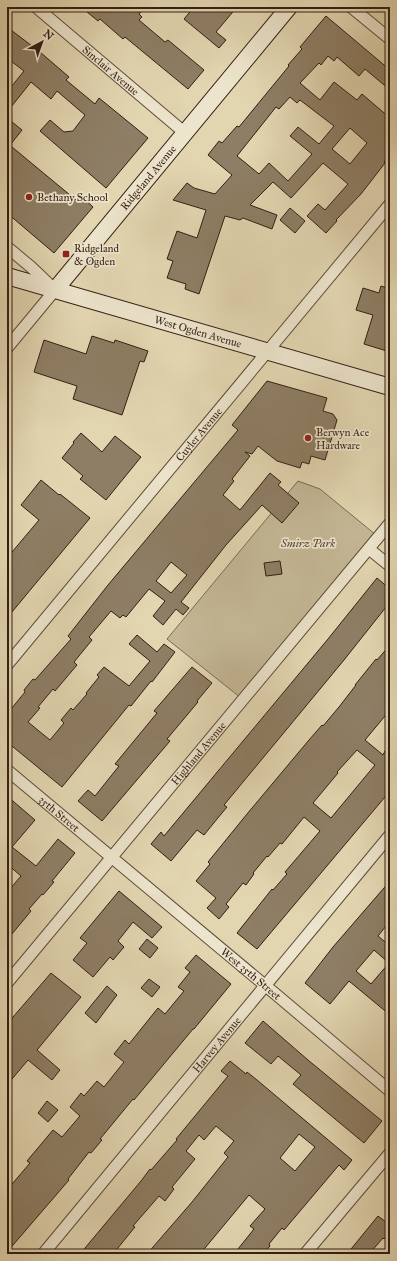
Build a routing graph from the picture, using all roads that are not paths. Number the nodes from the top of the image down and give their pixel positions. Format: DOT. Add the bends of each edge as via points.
graph roads {
  1 [pos="36,7"];
  2 [pos="289,7"];
  3 [pos="351,7"];
  4 [pos="390,39"];
  5 [pos="185,133"];
  6 [pos="390,204"];
  7 [pos="7,247"];
  8 [pos="7,276"];
  9 [pos="55,290"];
  10 [pos="7,348"];
  11 [pos="268,351"];
  12 [pos="390,387"];
  13 [pos="390,524"];
  14 [pos="370,549"];
  15 [pos="390,566"];
  16 [pos="7,665"];
  17 [pos="7,770"];
  18 [pos="390,835"];
  19 [pos="111,858"];
  20 [pos="7,983"];
  21 [pos="265,985"];
  22 [pos="390,1091"];
  23 [pos="390,1153"];
  24 [pos="43,1254"];
  25 [pos="305,1254"];
  1 -- 5 [label="street, Sinclair Avenue"];
  2 -- 5 [label="main road, Ridgeland Avenue"];
  3 -- 4 [label="street"];
  5 -- 9 [label="main road, Ridgeland Avenue"];
  6 -- 11 [label="street, Cuyler Avenue"];
  7 -- 9 [label="street"];
  8 -- 9 [label="main road, West Ogden Avenue"];
  9 -- 10 [label="street, Ridgeland Avenue"];
  9 -- 11 [label="main road, West Ogden Avenue"];
  11 -- 12 [label="main road, West Ogden Avenue"];
  11 -- 16 [label="street, Cuyler Avenue"];
  13 -- 14 [label="street, Highland Avenue"];
  14 -- 15 [label="street"];
  14 -- 19 [label="street, Highland Avenue"];
  17 -- 19 [label="street, 35th Street"];
  18 -- 21 [label="street, Harvey Avenue"];
  19 -- 20 [label="street, Highland Avenue"];
  19 -- 21 [label="street, West 35th Street"];
  21 -- 22 [label="street, West 35th Street"];
  21 -- 24 [label="street, Harvey Avenue"];
  23 -- 25 [label="street"];
}
